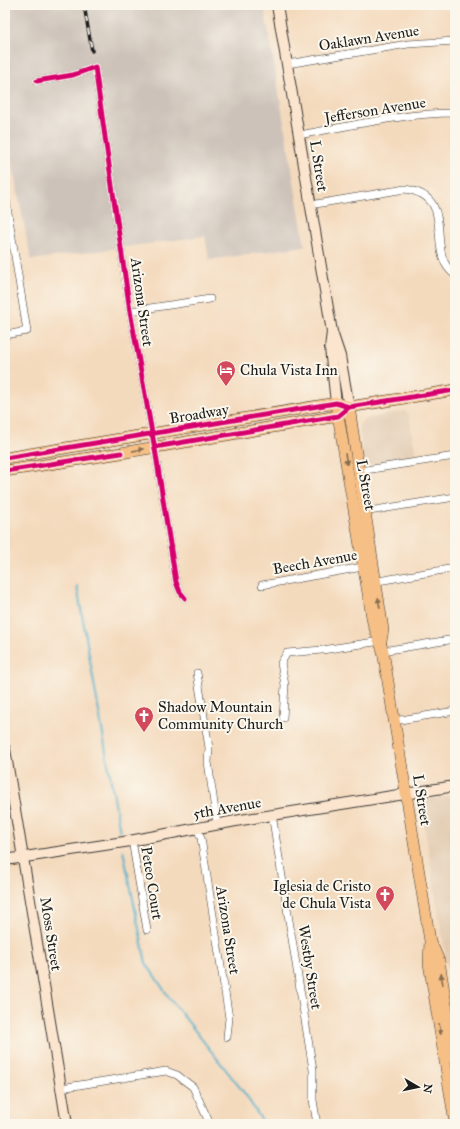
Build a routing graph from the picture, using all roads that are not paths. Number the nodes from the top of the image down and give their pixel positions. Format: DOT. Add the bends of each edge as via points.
graph roads {
  1 [pos="277,5"];
  2 [pos="455,41"];
  3 [pos="287,64"];
  4 [pos="37,81"];
  5 [pos="455,113"];
  6 [pos="299,135"];
  7 [pos="5,194"];
  8 [pos="310,205"];
  9 [pos="6,206"];
  10 [pos="455,275"];
  11 [pos="210,299"];
  12 [pos="130,311"];
  13 [pos="332,332"];
  14 [pos="5,335"];
  15 [pos="455,390"];
  16 [pos="336,403"];
  17 [pos="349,407"];
  18 [pos="338,416"];
  19 [pos="152,434"];
  20 [pos="155,447"];
  21 [pos="455,456"];
  22 [pos="5,458"];
  23 [pos="5,471"];
  24 [pos="359,471"];
  25 [pos="455,497"];
  26 [pos="361,513"];
  27 [pos="368,566"];
  28 [pos="455,568"];
  29 [pos="371,582"];
  30 [pos="262,585"];
  31 [pos="185,598"];
  32 [pos="455,639"];
  33 [pos="382,646"];
  34 [pos="197,673"];
  35 [pos="455,711"];
  36 [pos="283,718"];
  37 [pos="394,721"];
  38 [pos="5,749"];
  39 [pos="455,786"];
  40 [pos="406,794"];
  41 [pos="272,814"];
  42 [pos="217,824"];
  43 [pos="197,828"];
  44 [pos="132,840"];
  45 [pos="23,857"];
  46 [pos="5,860"];
  47 [pos="147,930"];
  48 [pos="430,941"];
  49 [pos="227,1037"];
  50 [pos="455,1059"];
  51 [pos="61,1088"];
  52 [pos="455,1123"];
  53 [pos="67,1124"];
  54 [pos="210,1124"];
  55 [pos="317,1124"];
  1 -- 3 [label="street, L Street"];
  2 -- 3 [label="street, Oaklawn Avenue" via="408,44"];
  3 -- 6 [label="street, L Street"];
  4 -- 12 [label="street, Arizona Street" via="74,75 95,67"];
  5 -- 6 [label="street, Jefferson Avenue" via="395,118"];
  6 -- 8 [label="street, L Street"];
  7 -- 9 [label="street"];
  8 -- 10 [label="street" via="404,189 416,190 433,200 445,261"];
  8 -- 13 [label="street, L Street"];
  9 -- 14 [label="street" via="27,332"];
  11 -- 12 [label="street"];
  12 -- 19 [label="street, Arizona Street"];
  13 -- 16 [label="street, L Street" via="330,348"];
  13 -- 17 [label="street, L Street" via="340,356"];
  15 -- 17 [label="main road, Broadway"];
  16 -- 17 [label="main road, Broadway"];
  16 -- 18 [label="main road, L Street"];
  16 -- 19 [label="main road, Broadway"];
  17 -- 18 [label="main road, Broadway"];
  17 -- 24 [label="main road, L Street"];
  18 -- 20 [label="main road, Broadway"];
  18 -- 26 [label="main road, L Street, one-way"];
  19 -- 20 [label="street, Arizona Street"];
  19 -- 22 [label="main road, Broadway"];
  23 -- 20 [label="main road, Broadway, one-way"];
  20 -- 31 [label="street, Arizona Street" via="176,582"];
  21 -- 24 [label="street"];
  24 -- 26 [label="main road, L Street"];
  25 -- 26 [label="street"];
  26 -- 27 [label="main road, L Street"];
  27 -- 29 [label="main road, L Street"];
  27 -- 30 [label="street, Beech Avenue"];
  28 -- 29 [label="street"];
  29 -- 33 [label="main road, L Street" via="383,630"];
  32 -- 33 [label="street"];
  33 -- 36 [label="street" via="287,654 281,663 285,685"];
  33 -- 37 [label="main road, L Street"];
  34 -- 42 [label="street" via="209,748 208,762"];
  35 -- 37 [label="street"];
  37 -- 40 [label="main road, L Street"];
  38 -- 45 [label="street, Moss Street"];
  39 -- 40 [label="street, 5th Avenue"];
  40 -- 41 [label="street, 5th Avenue"];
  40 -- 48 [label="main road, L Street"];
  41 -- 42 [label="street, 5th Avenue"];
  41 -- 55 [label="street, Westby Street" via="313,1070 313,1100"];
  42 -- 43 [label="street, 5th Avenue"];
  43 -- 44 [label="street, 5th Avenue"];
  43 -- 49 [label="street, Arizona Street" via="229,1018"];
  44 -- 45 [label="street, 5th Avenue"];
  44 -- 47 [label="street, Peteo Court"];
  45 -- 46 [label="street, 5th Avenue"];
  45 -- 51 [label="street, Moss Street"];
  50 -- 48 [label="main road, L Street, one-way" via="439,961"];
  48 -- 52 [label="main road, L Street, one-way" via="429,963"];
  51 -- 53 [label="street, Moss Street"];
  51 -- 54 [label="street" via="166,1071 177,1075 193,1087"];
}
